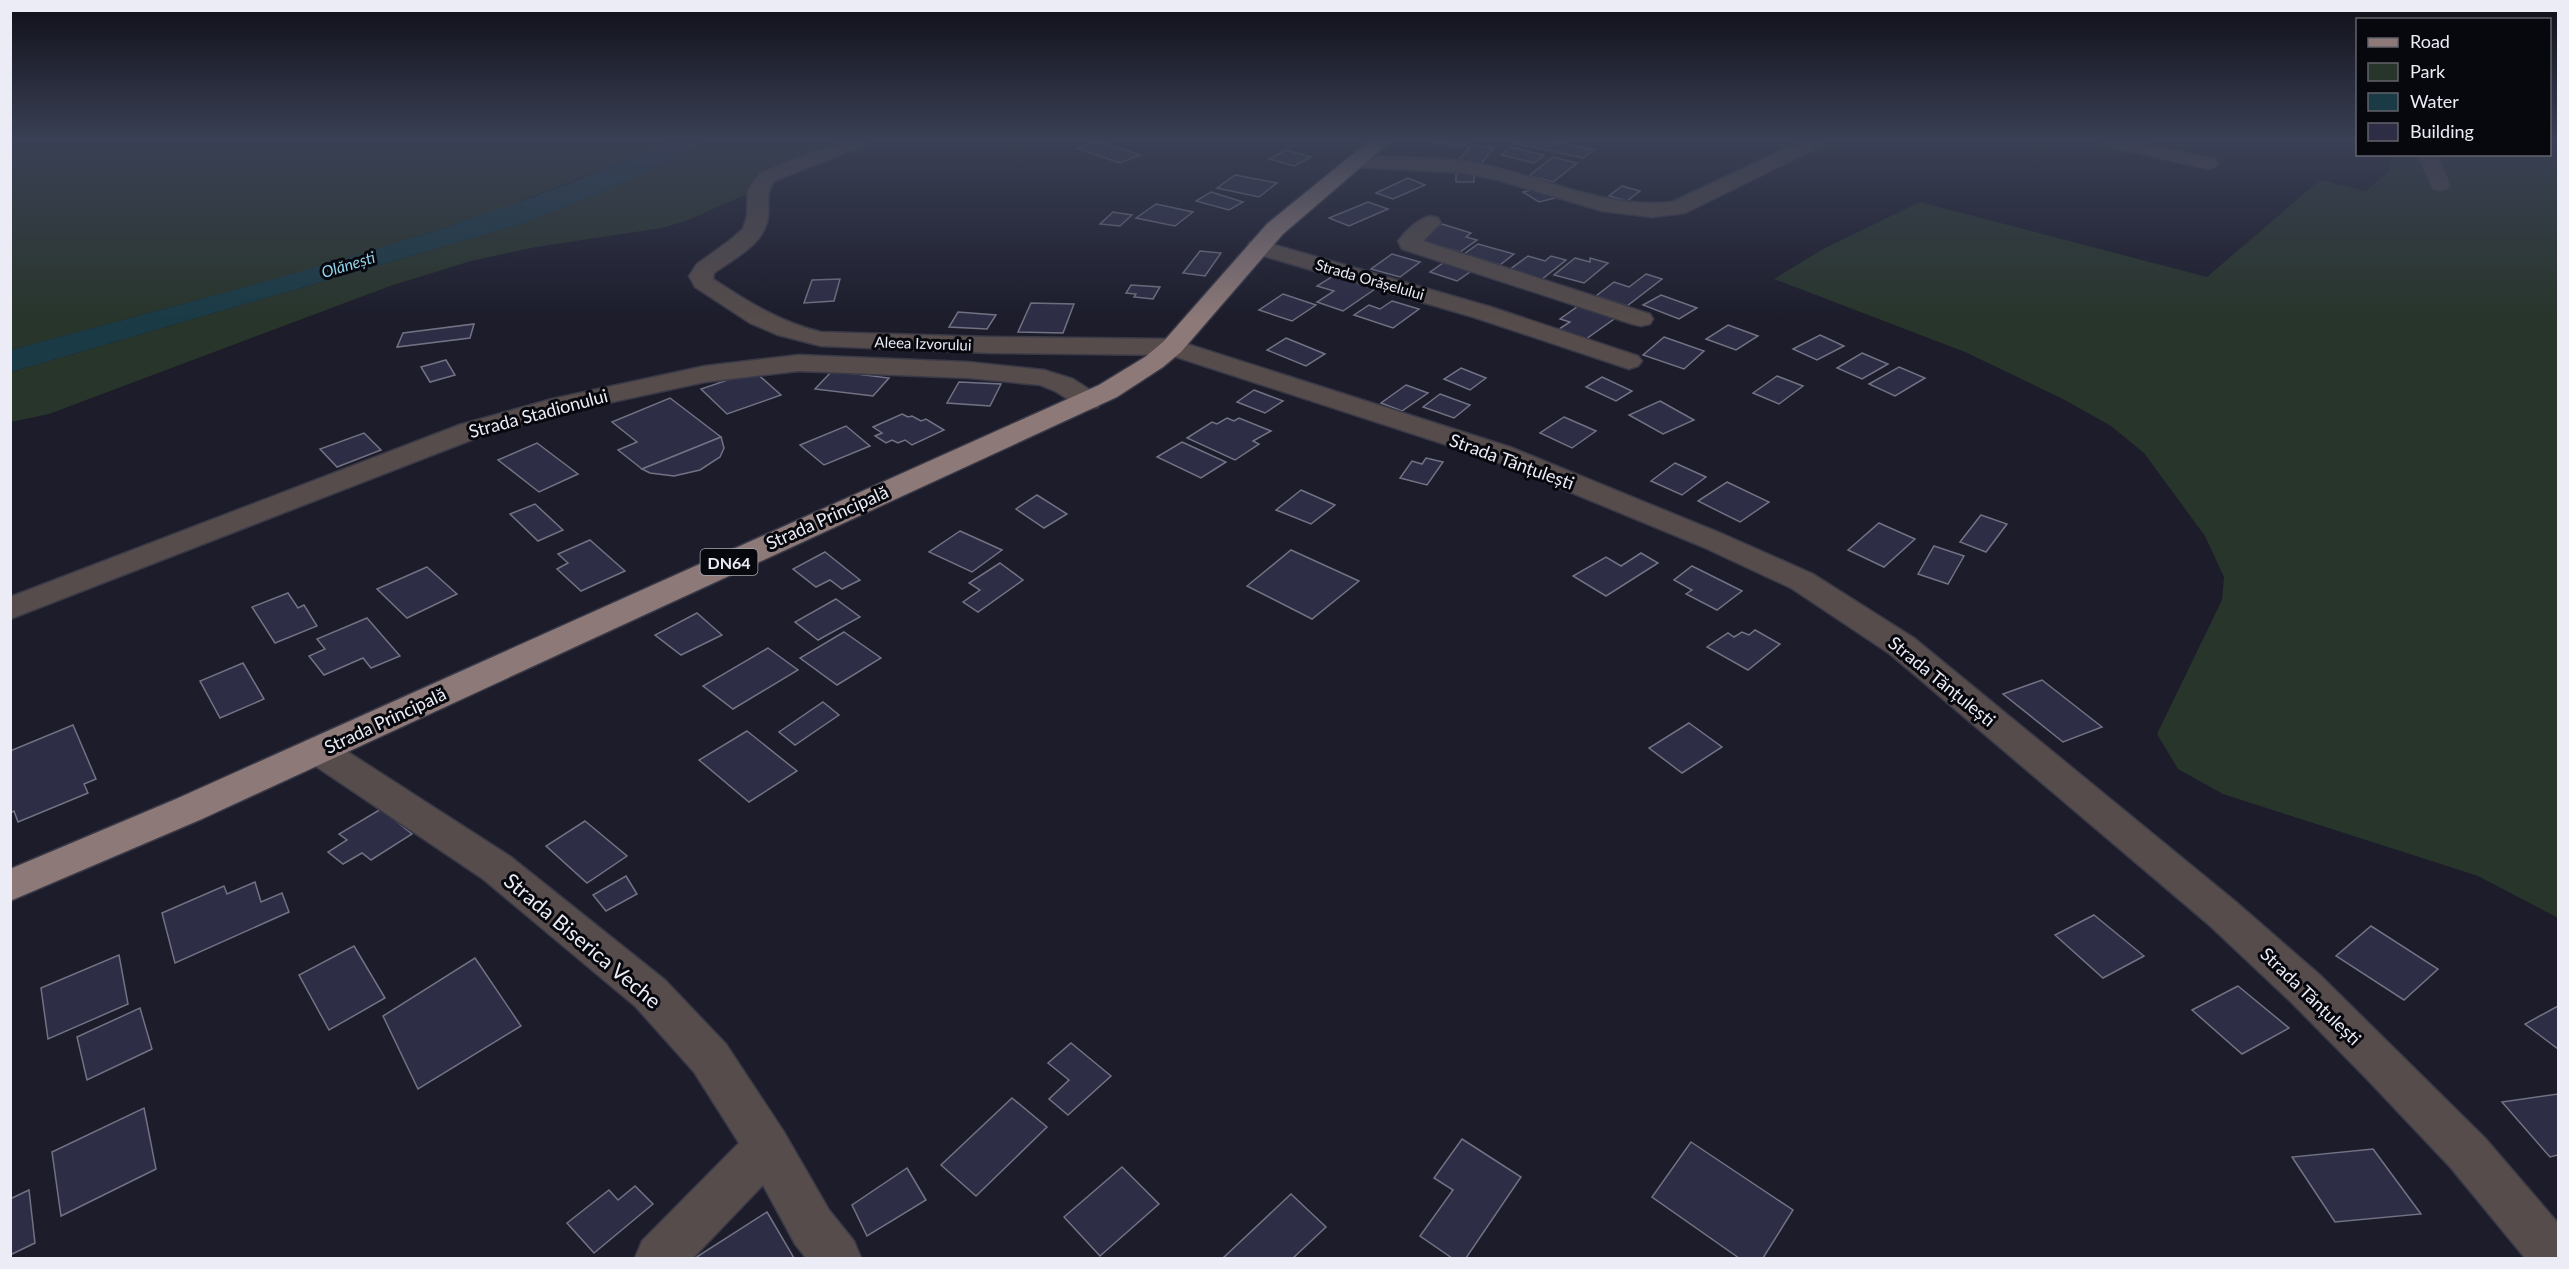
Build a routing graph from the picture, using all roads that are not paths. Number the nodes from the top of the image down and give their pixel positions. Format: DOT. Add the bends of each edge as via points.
graph roads {
  1 [pos="756,200"];
  2 [pos="1307,200"];
  3 [pos="1588,200"];
  4 [pos="1693,200"];
  5 [pos="1430,223"];
  6 [pos="1258,247"];
  7 [pos="1522,280"];
  8 [pos="1482,312"];
  9 [pos="1641,319"];
  10 [pos="821,339"];
  11 [pos="1172,347"];
  12 [pos="1629,360"];
  13 [pos="799,363"];
  14 [pos="1089,401"];
  15 [pos="10,609"];
  16 [pos="318,750"];
  17 [pos="10,886"];
  18 [pos="767,1147"];
  19 [pos="660,1258"];
  20 [pos="836,1258"];
  21 [pos="2556,1258"];
  1 -- 10 [label="street, Aleea Izvorului" via="758,217 753,230 705,269 703,282 768,324"];
  2 -- 6 [label="main road, Strada Principală / DN64"];
  3 -- 4 [label="street" via="1623,210 1661,211"];
  5 -- 7 [label="street" via="1413,236 1410,244"];
  6 -- 8 [label="street, Strada Orășelului"];
  6 -- 11 [label="main road, Strada Principală / DN64"];
  7 -- 8 [label="street"];
  7 -- 9 [label="street"];
  8 -- 12 [label="street, Strada Orășelului"];
  10 -- 11 [label="street, Aleea Izvorului"];
  10 -- 13 [label="street"];
  11 -- 14 [label="main road, Strada Principală / DN64" via="1134,376"];
  11 -- 21 [label="street, Strada Tănțulești" via="1520,461 1802,581 1852,612 1902,646 2306,988 2468,1154"];
  13 -- 14 [label="street, Strada Stadionului" via="1019,374 1065,385"];
  13 -- 15 [label="street, Strada Stadionului" via="705,374 552,406 490,424"];
  14 -- 16 [label="main road, Strada Principală / DN64"];
  16 -- 17 [label="main road, Strada Principală / DN64"];
  16 -- 18 [label="street, Strada Biserica Veche" via="497,868 650,993 710,1058"];
  18 -- 19 [label="street"];
  18 -- 20 [label="street, Strada Biserica Veche" via="813,1227"];
}
